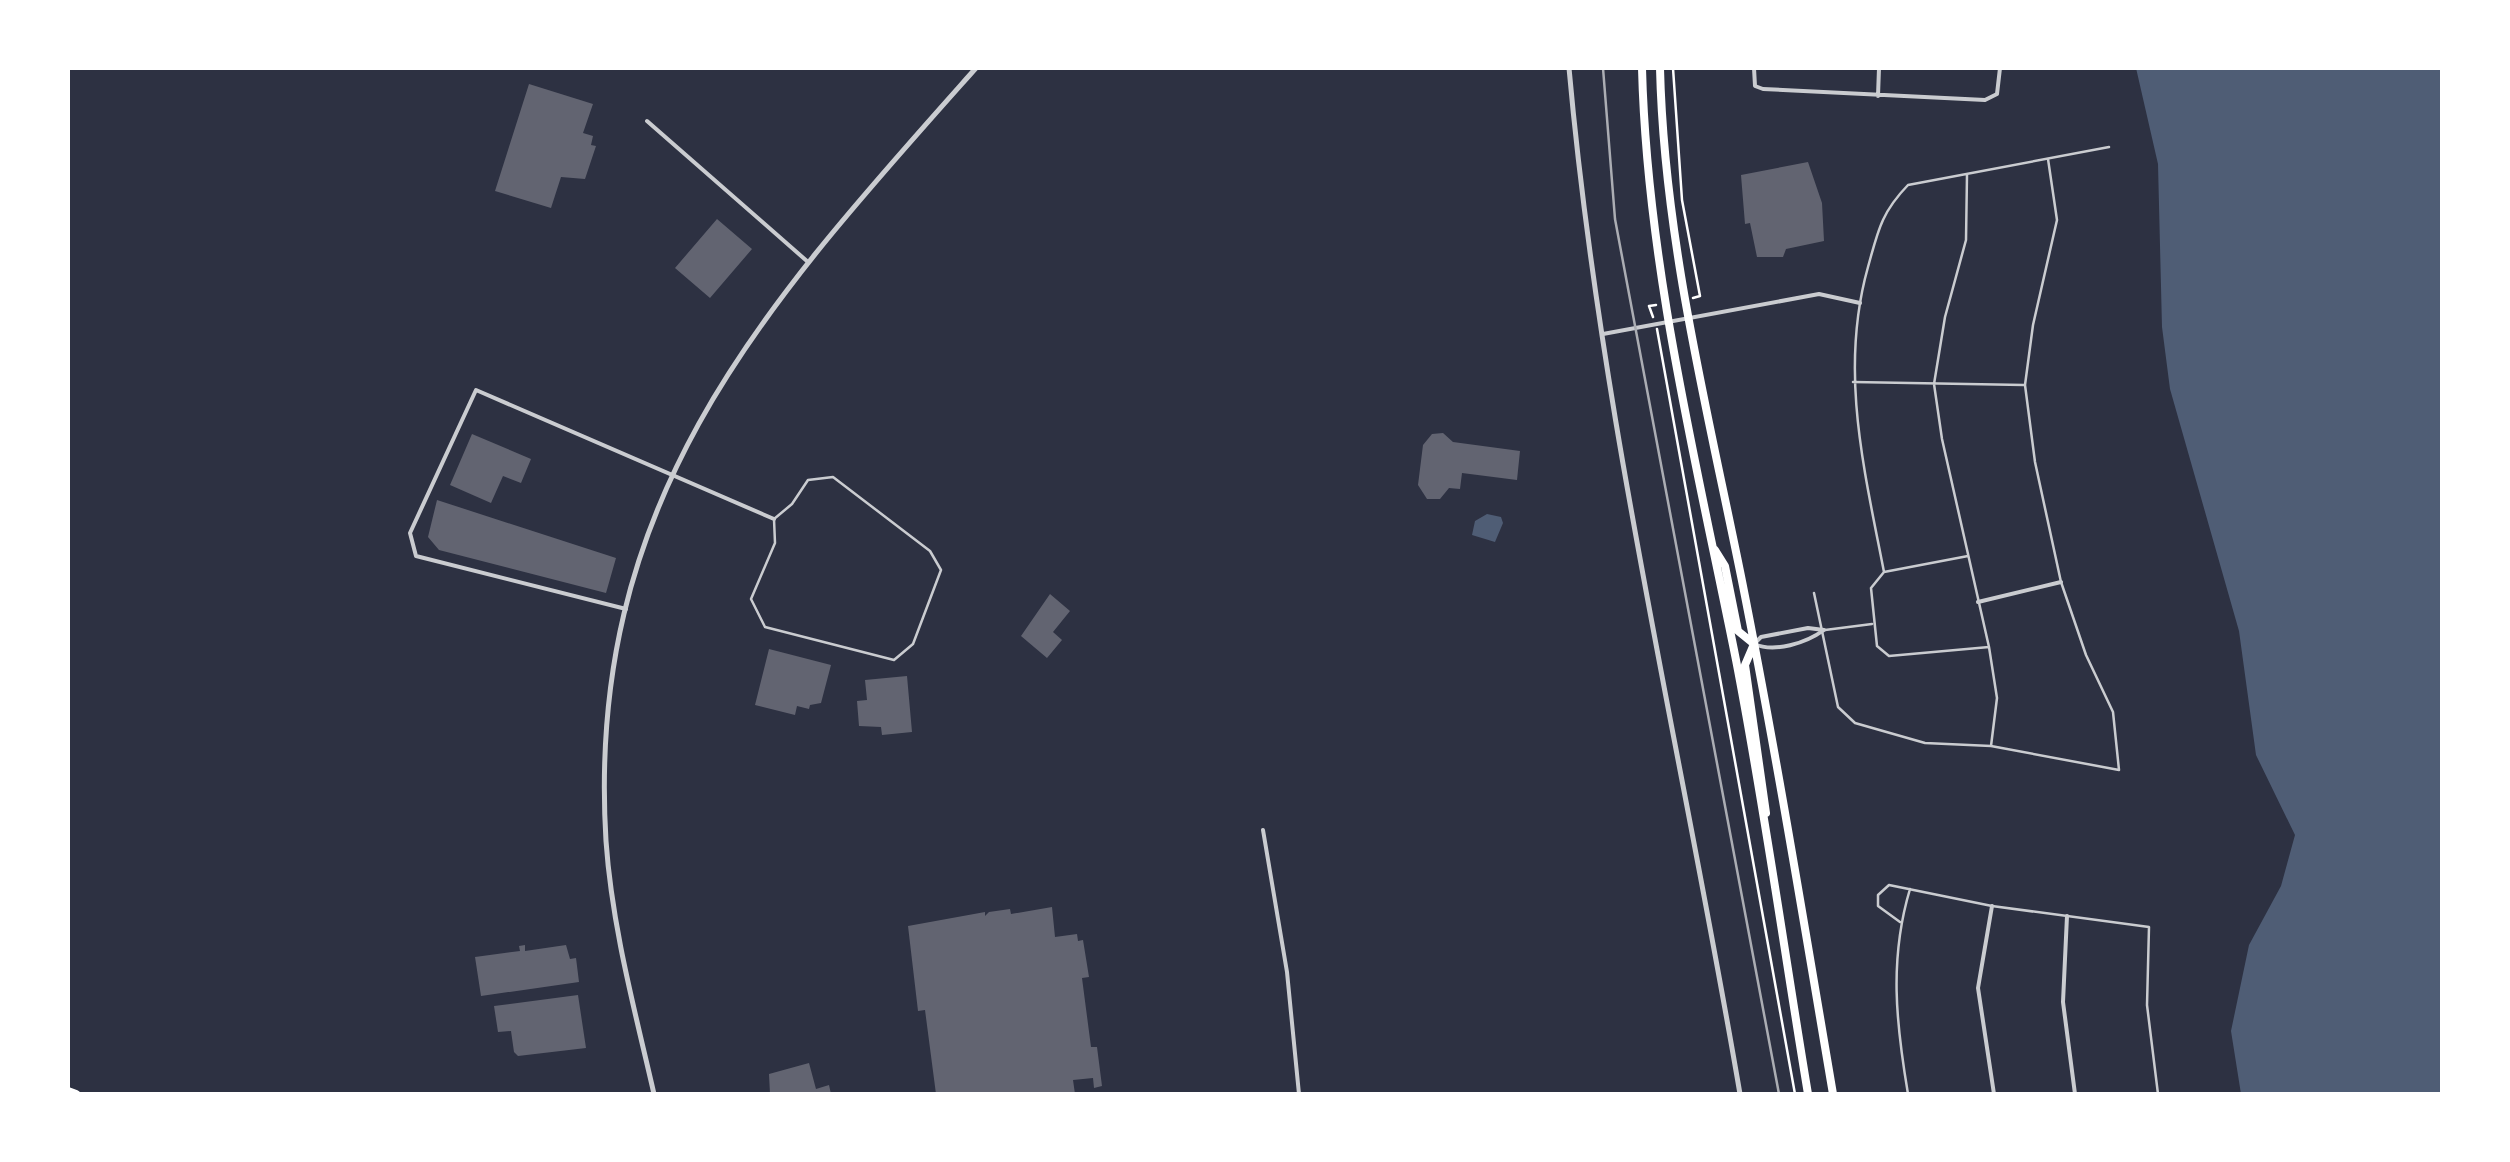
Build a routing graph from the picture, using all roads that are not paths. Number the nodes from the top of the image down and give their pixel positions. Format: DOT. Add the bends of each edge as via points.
graph roads {
  1 [pos="976,68"];
  2 [pos="1569,68"];
  3 [pos="1642,68"];
  4 [pos="1660,68"];
  5 [pos="1754,68"];
  6 [pos="1879,68"];
  7 [pos="2000,68"];
  8 [pos="1878,96"];
  9 [pos="647,121"];
  10 [pos="2110,147"];
  11 [pos="2048,159"];
  12 [pos="1967,174"];
  13 [pos="808,262"];
  14 [pos="1860,304"];
  15 [pos="1690,318"];
  16 [pos="1671,322"];
  17 [pos="1603,334"];
  18 [pos="1853,382"];
  19 [pos="1934,384"];
  20 [pos="2025,385"];
  21 [pos="670,476"];
  22 [pos="774,518"];
  23 [pos="1712,546"];
  24 [pos="1970,556"];
  25 [pos="1884,572"];
  26 [pos="2061,582"];
  27 [pos="1814,593"];
  28 [pos="1978,602"];
  29 [pos="626,609"];
  30 [pos="1873,624"];
  31 [pos="1824,630"];
  32 [pos="1754,644"];
  33 [pos="1989,648"];
  34 [pos="1991,746"];
  35 [pos="1764,828"];
  36 [pos="1263,830"];
  37 [pos="1911,886"];
  38 [pos="1992,906"];
  39 [pos="2067,916"];
  40 [pos="1900,922"];
  41 [pos="68,1091"];
  42 [pos="76,1094"];
  43 [pos="654,1094"];
  44 [pos="1299,1094"];
  45 [pos="1740,1094"];
  46 [pos="1808,1094"];
  47 [pos="1833,1094"];
  48 [pos="1908,1094"];
  49 [pos="1994,1094"];
  50 [pos="2075,1094"];
  51 [pos="2158,1094"];
  1 -- 13 [label="street"];
  2 -- 17 [label="street"];
  3 -- 16 [label="main road" via="1644,148"];
  4 -- 15 [label="main road" via="1662,146"];
  5 -- 8 [label="street" via="1755,86"];
  6 -- 8 [label="street"];
  7 -- 8 [label="street" via="1996,94 1985,100"];
  9 -- 13 [label="street"];
  10 -- 11 [label="lane"];
  11 -- 12 [label="lane"];
  11 -- 20 [label="lane" via="2058,220"];
  12 -- 14 [label="lane" via="1908,185 1884,209"];
  12 -- 19 [label="lane" via="1966,240"];
  13 -- 21 [label="street" via="729,367"];
  14 -- 15 [label="street" via="1818,294"];
  14 -- 18 [label="lane"];
  15 -- 16 [label="street"];
  15 -- 32 [label="main road"];
  16 -- 17 [label="street"];
  16 -- 23 [label="main road"];
  17 -- 45 [label="street"];
  18 -- 19 [label="lane"];
  18 -- 25 [label="lane"];
  19 -- 20 [label="lane"];
  19 -- 24 [label="lane"];
  20 -- 26 [label="lane"];
  21 -- 22 [label="street"];
  21 -- 29 [label="street"];
  21 -- 29 [label="street" via="476,390 410,533 416,556"];
  22 -- 22 [label="lane" via="775,543 751,599 765,626 894,660 913,644 941,570 930,551 833,477 808,480"];
  23 -- 32 [label="main road" via="1725,566 1738,632"];
  23 -- 35 [label="main road"];
  24 -- 25 [label="lane"];
  24 -- 28 [label="lane"];
  25 -- 30 [label="lane" via="1871,588"];
  26 -- 28 [label="street"];
  26 -- 34 [label="lane" via="2113,712 2119,770"];
  27 -- 31 [label="lane"];
  28 -- 33 [label="lane"];
  29 -- 43 [label="street" via="607,726 606,844"];
  30 -- 31 [label="lane"];
  30 -- 33 [label="lane" via="1877,646 1889,656"];
  31 -- 32 [label="street" via="1774,634"];
  31 -- 32 [label="street" via="1809,641"];
  31 -- 34 [label="lane" via="1838,706 1855,722 1914,740"];
  32 -- 35 [label="main road" via="1745,665"];
  32 -- 47 [label="main road"];
  33 -- 34 [label="lane" via="1997,698"];
  35 -- 46 [label="main road"];
  36 -- 44 [label="street"];
  37 -- 38 [label="lane"];
  37 -- 40 [label="lane"];
  37 -- 40 [label="lane" via="1889,885 1878,895 1884,914"];
  38 -- 39 [label="lane"];
  38 -- 49 [label="street" via="1978,988"];
  39 -- 50 [label="street" via="2062,1002"];
  39 -- 51 [label="lane" via="2148,927 2147,1004"];
  40 -- 48 [label="lane" via="1894,979"];
  41 -- 42 [label="main road"];
}
